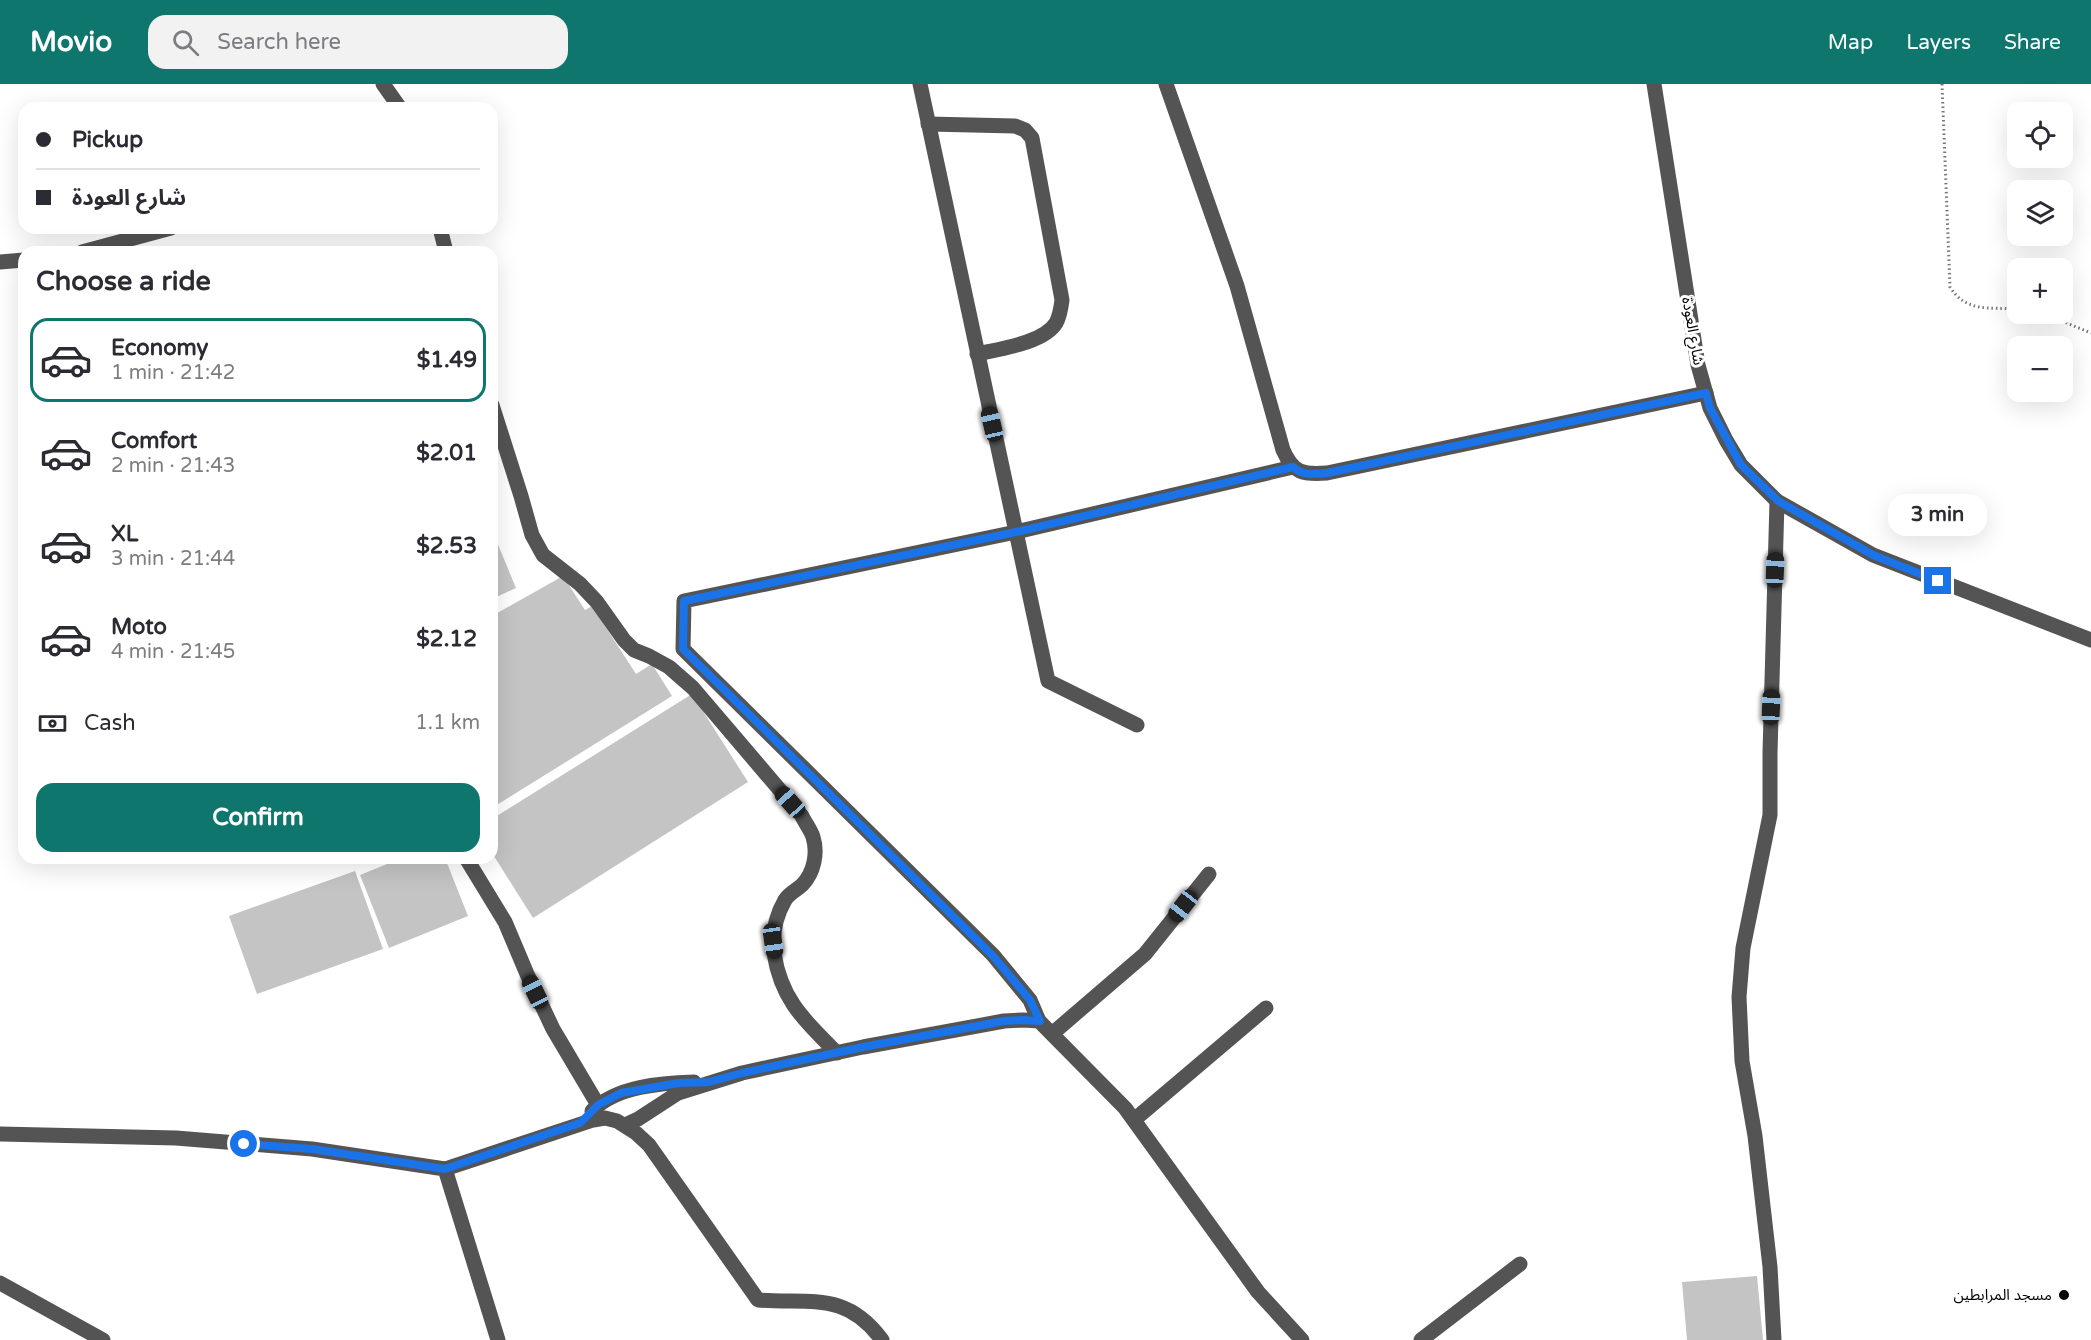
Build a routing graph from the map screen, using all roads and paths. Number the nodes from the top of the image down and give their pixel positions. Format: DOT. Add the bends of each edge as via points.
graph roads {
  1 [pos="383,84"];
  2 [pos="920,84"];
  3 [pos="1166,84"];
  4 [pos="1654,84"];
  5 [pos="1942,84"];
  6 [pos="396,102"];
  7 [pos="928,124"];
  8 [pos="149,234"];
  9 [pos="106,246"];
  10 [pos="18,260"];
  11 [pos="0,262"];
  12 [pos="2007,308"];
  13 [pos="2069,324"];
  14 [pos="2091,333"];
  15 [pos="977,354"];
  16 [pos="1706,393"];
  17 [pos="498,424"];
  18 [pos="1293,467"];
  19 [pos="1778,501"];
  20 [pos="1016,532"];
  21 [pos="2091,640"];
  22 [pos="1137,724"];
  23 [pos="470,864"];
  24 [pos="1209,874"];
  25 [pos="1266,1008"];
  26 [pos="1040,1021"];
  27 [pos="1053,1033"];
  28 [pos="837,1053"];
  29 [pos="709,1082"];
  30 [pos="598,1105"];
  31 [pos="1134,1119"];
  32 [pos="580,1123"];
  33 [pos="625,1125"];
  34 [pos="0,1134"];
  35 [pos="445,1169"];
  36 [pos="1520,1264"];
  37 [pos="0,1283"];
  38 [pos="103,1340"];
  39 [pos="498,1340"];
  40 [pos="882,1340"];
  41 [pos="1302,1340"];
  42 [pos="1421,1340"];
  43 [pos="1774,1340"];
  1 -- 6 [label="street"];
  2 -- 7 [label="street"];
  3 -- 18 [label="street" via="1238,286 1283,450"];
  4 -- 16 [label="street, شارع العودة" via="1682,273"];
  5 -- 12 [label="path" via="1950,287 1964,303 1974,307"];
  7 -- 15 [label="street"];
  7 -- 15 [label="street" via="1015,126 1032,138 1062,300 1060,312 1055,325 1042,336"];
  8 -- 9 [label="street"];
  10 -- 11 [label="street"];
  13 -- 14 [label="path"];
  15 -- 20 [label="street"];
  16 -- 18 [label="street" via="1327,473 1311,474"];
  16 -- 19 [label="street, شارع العودة" via="1741,465"];
  17 -- 28 [label="street" via="532,535 543,555 580,584 634,650 669,667 693,688 802,816 813,837 815,856 803,884 786,897 775,920 776,964 782,987 795,1009"];
  18 -- 20 [label="street"];
  19 -- 21 [label="street, شارع العودة" via="1873,555"];
  19 -- 43 [label="street" via="1770,815 1743,948 1739,997 1742,1061 1755,1136"];
  20 -- 22 [label="street" via="1048,681"];
  20 -- 26 [label="street" via="684,601 683,649 993,956 1030,1000"];
  23 -- 30 [label="street" via="505,922 553,1029"];
  24 -- 27 [label="street" via="1145,954"];
  25 -- 31 [label="street"];
  26 -- 27 [label="street"];
  26 -- 28 [label="street" via="1004,1021"];
  27 -- 31 [label="street"];
  28 -- 29 [label="street"];
  29 -- 30 [label="street" via="643,1088 621,1093"];
  29 -- 33 [label="street" via="678,1093"];
  30 -- 32 [label="street"];
  31 -- 41 [label="street" via="1258,1292"];
  32 -- 33 [label="street" via="605,1118"];
  32 -- 35 [label="street"];
  33 -- 40 [label="street" via="649,1145 758,1300 838,1304 865,1320"];
  34 -- 35 [label="street" via="256,1144"];
  35 -- 39 [label="street"];
  36 -- 42 [label="street"];
  37 -- 38 [label="street"];
}
